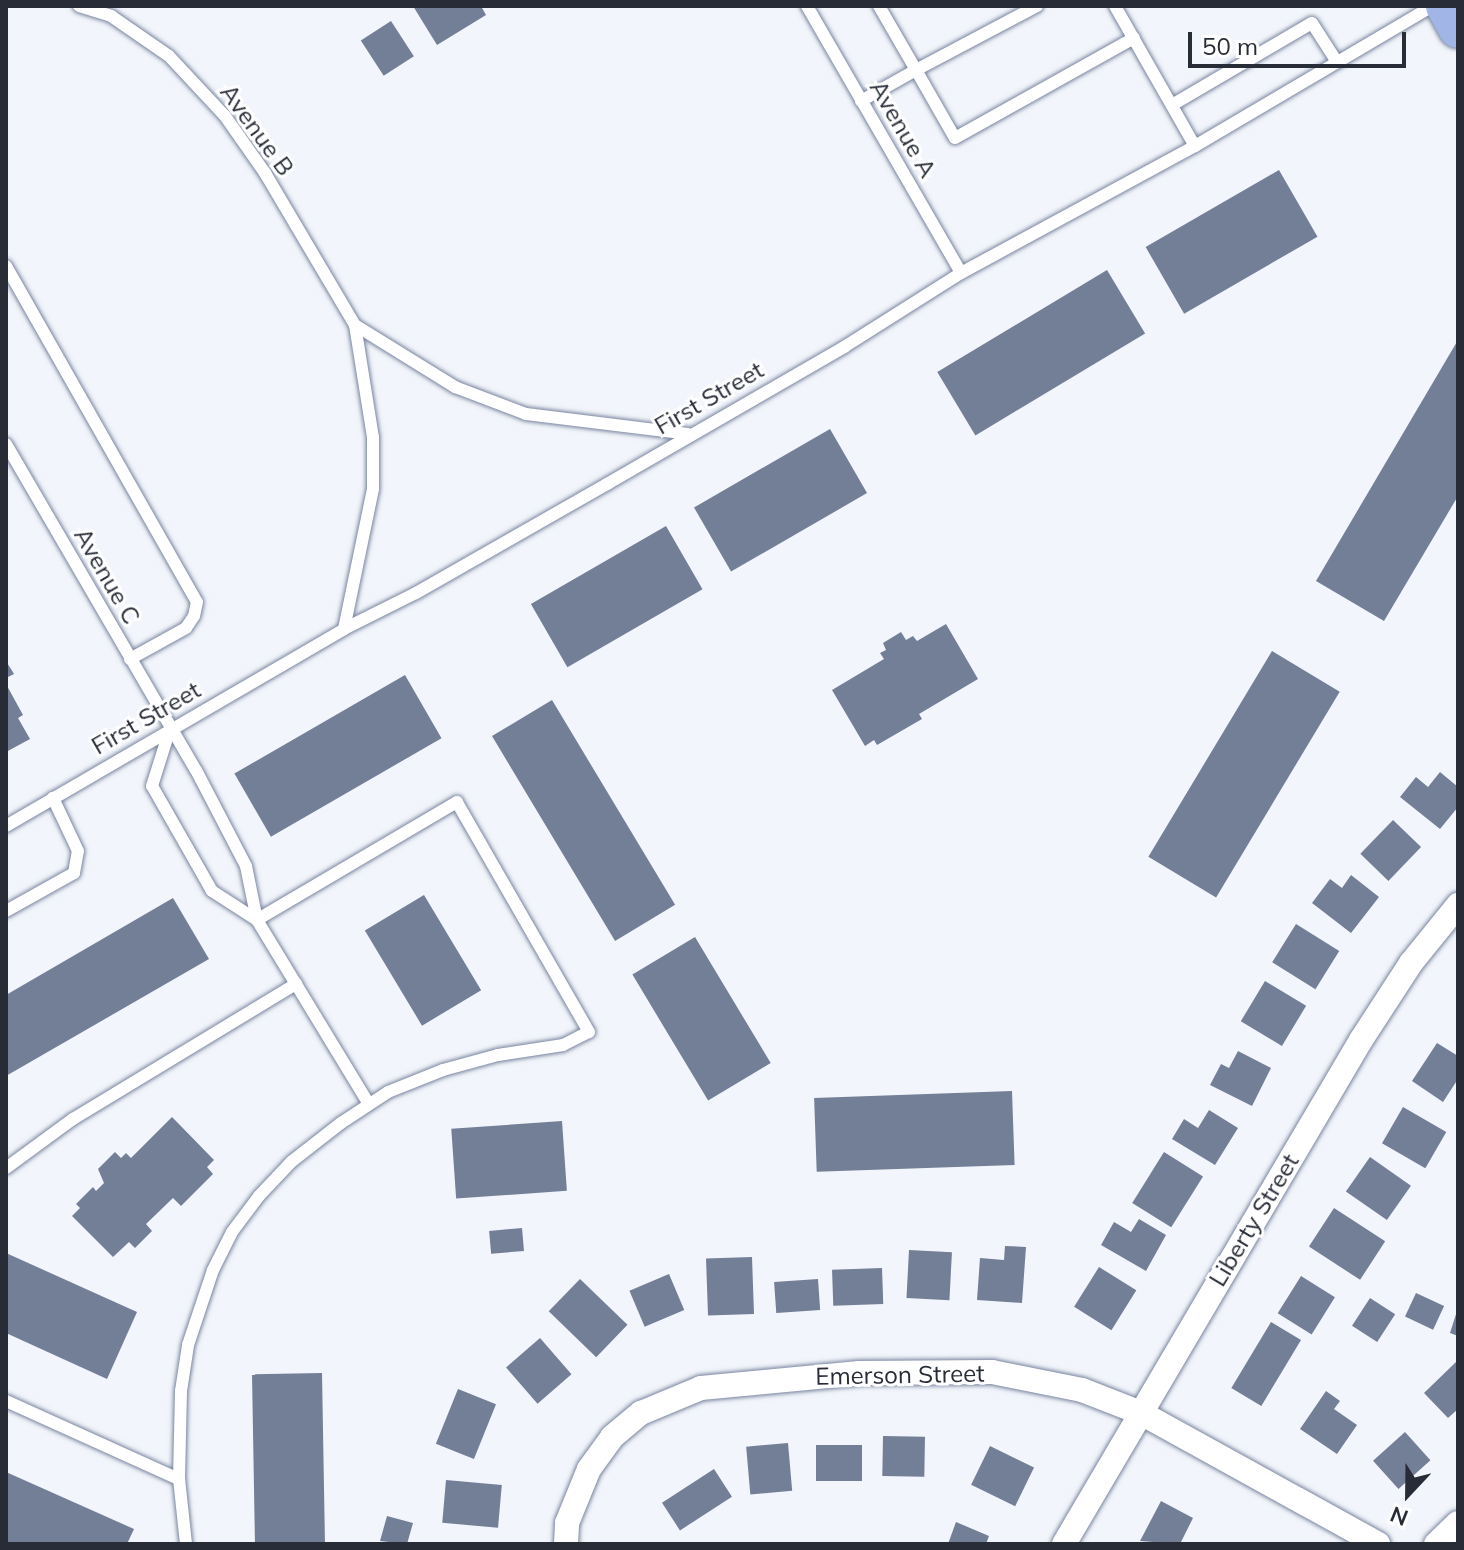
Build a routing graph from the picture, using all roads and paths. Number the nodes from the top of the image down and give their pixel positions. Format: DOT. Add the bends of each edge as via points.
graph roads {
  1 [pos="79,6"];
  2 [pos="807,6"];
  3 [pos="879,6"];
  4 [pos="1037,6"];
  5 [pos="1115,6"];
  6 [pos="1433,6"];
  7 [pos="1445,6"];
  8 [pos="1458,29"];
  9 [pos="1134,38"];
  10 [pos="1337,62"];
  11 [pos="916,70"];
  12 [pos="861,101"];
  13 [pos="1172,105"];
  14 [pos="1195,146"];
  15 [pos="6,266"];
  16 [pos="961,273"];
  17 [pos="355,325"];
  18 [pos="688,434"];
  19 [pos="6,444"];
  20 [pos="344,629"];
  21 [pos="130,659"];
  22 [pos="170,729"];
  23 [pos="53,798"];
  24 [pos="6,826"];
  25 [pos="1458,905"];
  26 [pos="6,911"];
  27 [pos="257,920"];
  28 [pos="296,984"];
  29 [pos="369,1104"];
  30 [pos="6,1168"];
  31 [pos="6,1401"];
  32 [pos="1141,1413"];
  33 [pos="179,1479"];
  34 [pos="1458,1523"];
  35 [pos="186,1544"];
  36 [pos="566,1544"];
  37 [pos="1064,1544"];
  38 [pos="1378,1544"];
  39 [pos="1436,1544"];
  1 -- 17 [label="lane, Avenue B" via="111,16 169,56 225,116"];
  2 -- 12 [label="lane, Avenue A"];
  3 -- 11 [label="lane"];
  4 -- 11 [label="lane"];
  5 -- 9 [label="lane"];
  6 -- 10 [label="lane, First Street"];
  7 -- 8 [label="main road"];
  9 -- 11 [label="lane" via="955,138"];
  9 -- 13 [label="lane"];
  10 -- 13 [label="lane" via="1312,23"];
  10 -- 14 [label="lane, First Street"];
  11 -- 12 [label="lane"];
  12 -- 16 [label="lane, Avenue A"];
  13 -- 14 [label="lane"];
  14 -- 16 [label="lane, First Street"];
  15 -- 21 [label="lane" via="197,602 186,628"];
  16 -- 18 [label="lane, First Street" via="844,347"];
  17 -- 18 [label="lane, Avenue B" via="455,387 526,414"];
  17 -- 20 [label="lane, Avenue B" via="373,437 373,489"];
  18 -- 20 [label="lane, First Street" via="416,593"];
  19 -- 21 [label="lane, Avenue C"];
  20 -- 22 [label="lane, First Street"];
  21 -- 22 [label="lane, Avenue C"];
  22 -- 23 [label="lane, First Street"];
  22 -- 27 [label="lane, Avenue C" via="246,866"];
  22 -- 27 [label="lane" via="152,786 212,891"];
  23 -- 24 [label="lane, First Street"];
  23 -- 26 [label="lane" via="78,851 74,873"];
  25 -- 32 [label="street, Liberty Street" via="1411,963 1361,1040"];
  27 -- 28 [label="lane"];
  27 -- 29 [label="lane" via="457,802 589,1032 563,1045 443,1070"];
  28 -- 29 [label="lane"];
  28 -- 30 [label="lane" via="73,1119"];
  29 -- 33 [label="lane" via="291,1162 259,1196 219,1257 188,1345"];
  31 -- 33 [label="lane"];
  32 -- 36 [label="street, Emerson Street" via="1082,1390 992,1372 859,1373 701,1388 641,1413 612,1437 589,1469 567,1523"];
  32 -- 37 [label="street, Liberty Street"];
  32 -- 38 [label="street, Emerson Street"];
  33 -- 35 [label="lane"];
  34 -- 39 [label="street"];
}
